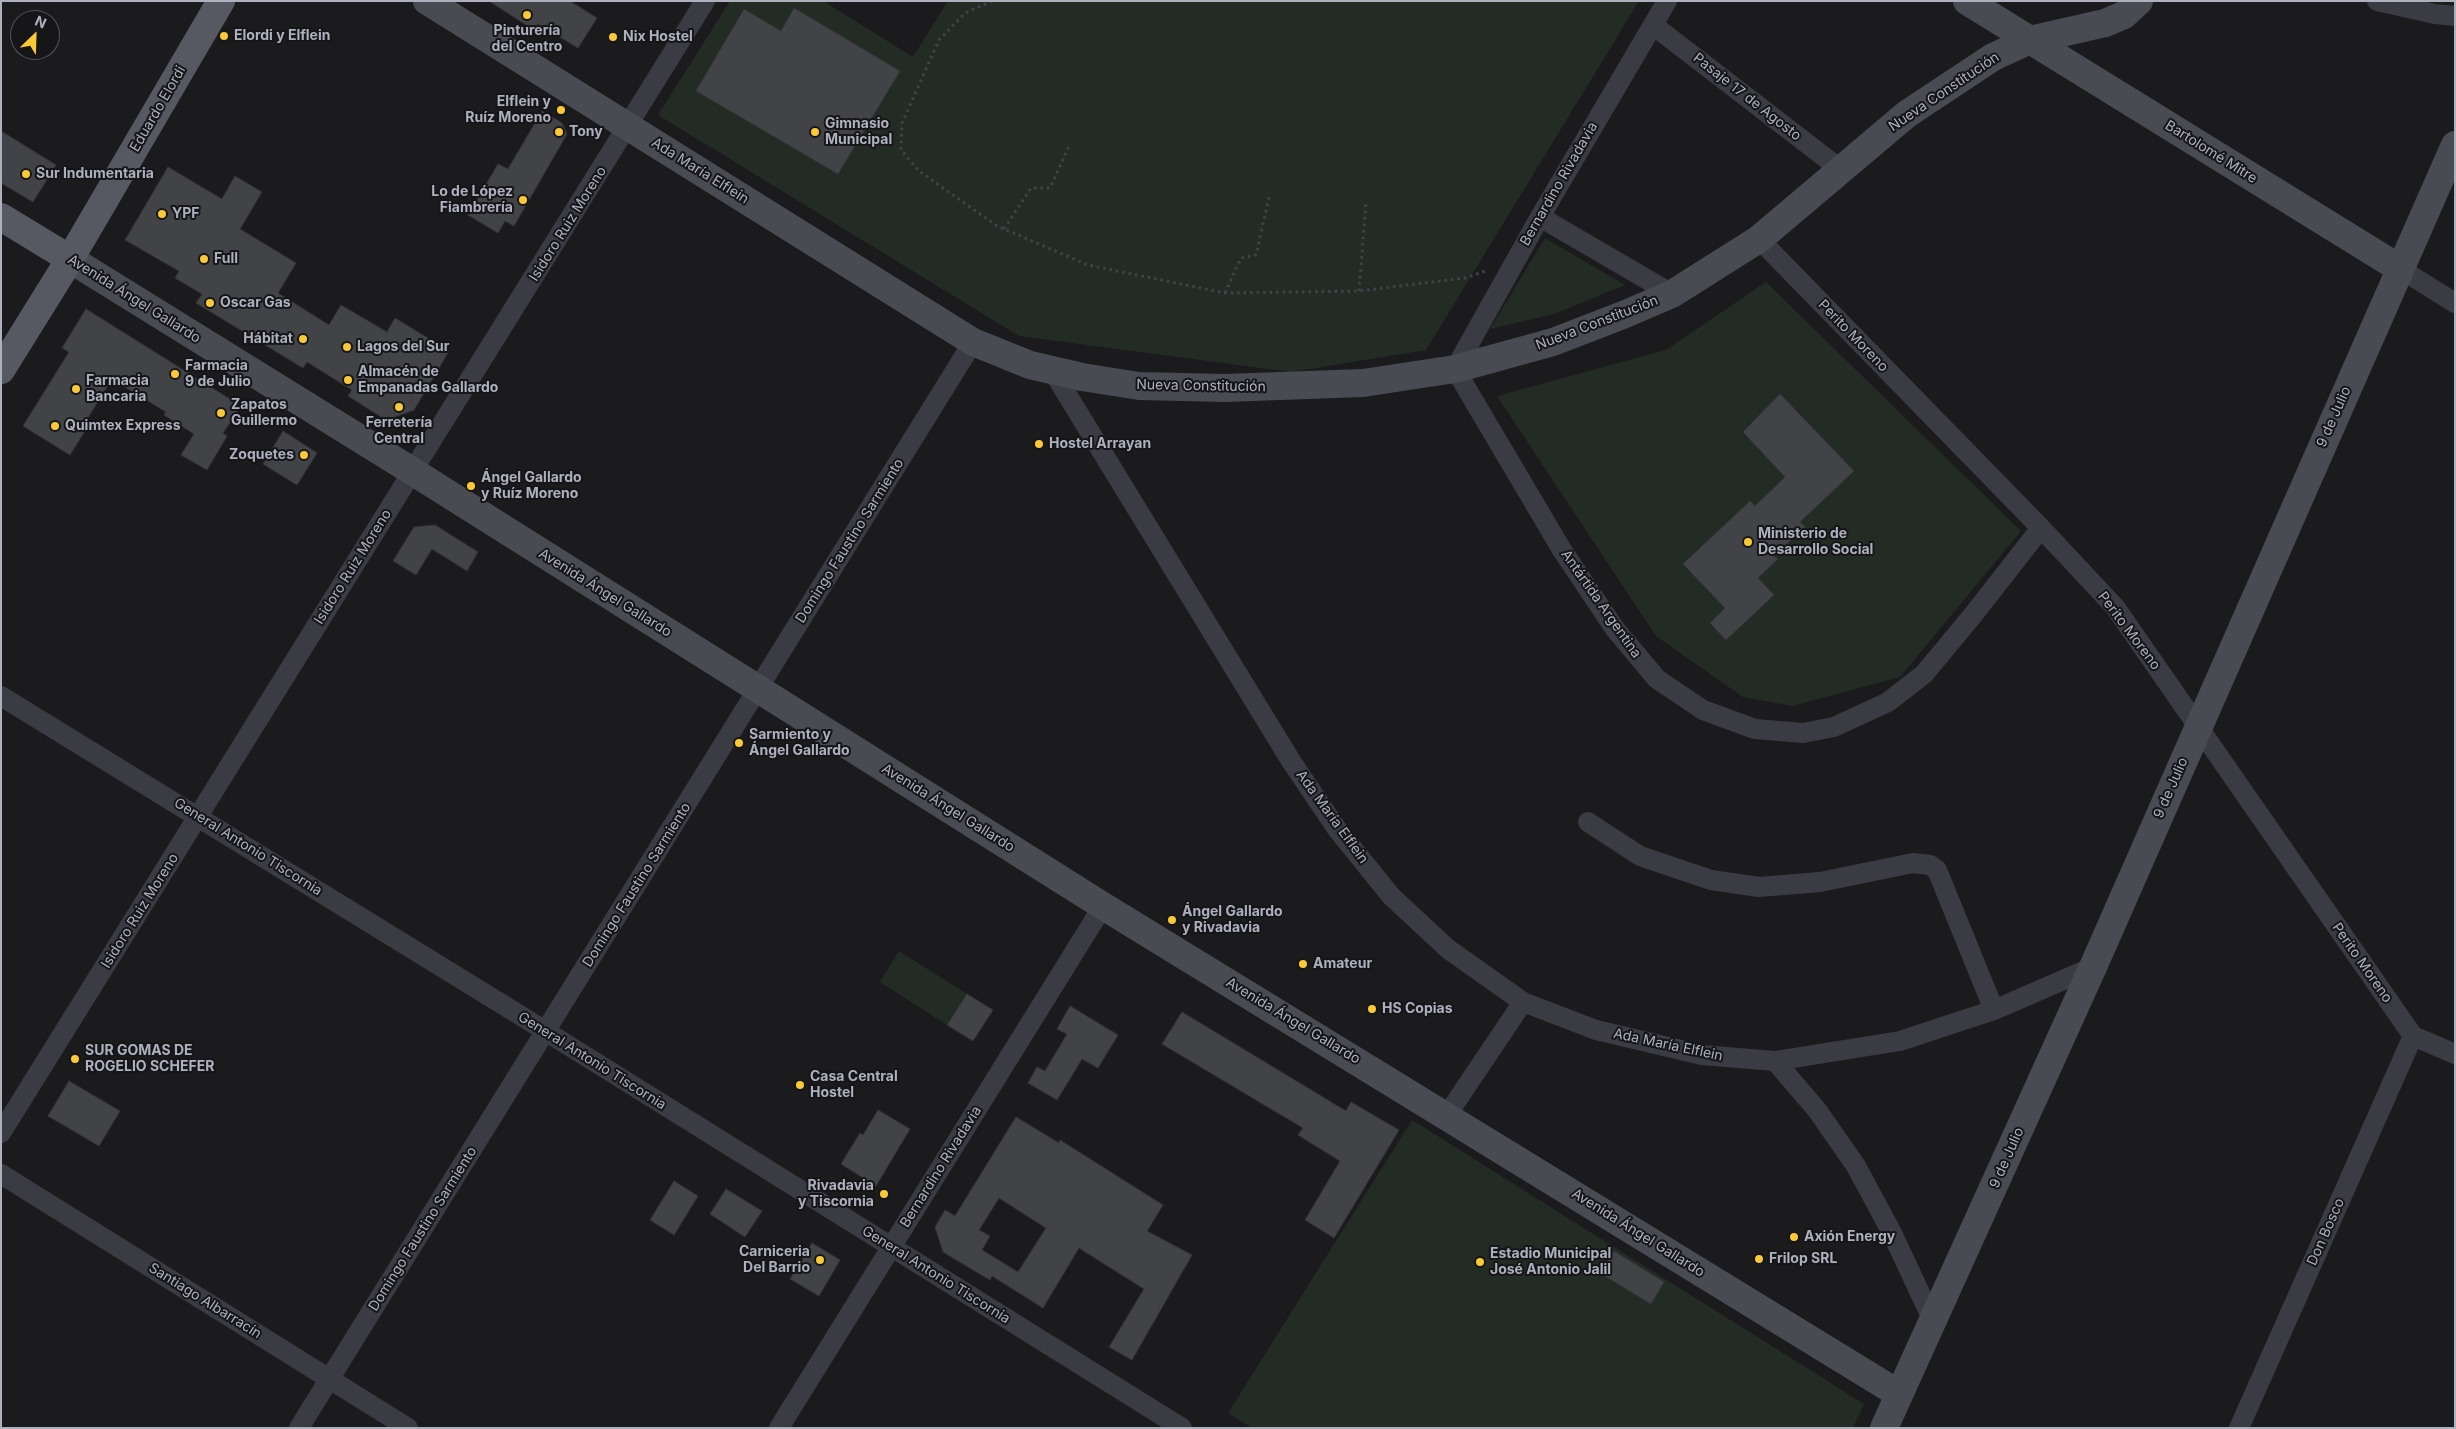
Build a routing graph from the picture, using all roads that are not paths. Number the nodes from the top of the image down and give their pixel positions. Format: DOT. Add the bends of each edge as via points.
graph roads {
  1 [pos="221,1"];
  2 [pos="427,1"];
  3 [pos="705,1"];
  4 [pos="1667,1"];
  5 [pos="1967,1"];
  6 [pos="2139,1"];
  7 [pos="2377,1"];
  8 [pos="2455,16"];
  9 [pos="1653,25"];
  10 [pos="2030,40"];
  11 [pos="628,126"];
  12 [pos="2455,145"];
  13 [pos="1840,169"];
  14 [pos="1,217"];
  15 [pos="1540,217"];
  16 [pos="1759,239"];
  17 [pos="70,259"];
  18 [pos="2400,268"];
  19 [pos="1672,294"];
  20 [pos="2455,303"];
  21 [pos="973,342"];
  22 [pos="1456,369"];
  23 [pos="1,370"];
  24 [pos="1052,370"];
  25 [pos="412,471"];
  26 [pos="2041,528"];
  27 [pos="758,689"];
  28 [pos="1,696"];
  29 [pos="2198,727"];
  30 [pos="199,816"];
  31 [pos="1588,822"];
  32 [pos="1103,906"];
  33 [pos="2093,967"];
  34 [pos="1523,1002"];
  35 [pos="1994,1010"];
  36 [pos="546,1032"];
  37 [pos="2413,1036"];
  38 [pos="2455,1054"];
  39 [pos="1775,1062"];
  40 [pos="1447,1115"];
  41 [pos="1,1133"];
  42 [pos="1,1174"];
  43 [pos="890,1248"];
  44 [pos="1933,1321"];
  45 [pos="329,1378"];
  46 [pos="1899,1394"];
  47 [pos="298,1428"];
  48 [pos="408,1428"];
  49 [pos="779,1428"];
  50 [pos="1182,1428"];
  51 [pos="1884,1428"];
  52 [pos="2239,1428"];
  1 -- 17 [label="main road, Eduardo Elordi"];
  2 -- 11 [label="street, Ada María Elflein"];
  3 -- 11 [label="street, Isidoro Ruiz Moreno"];
  4 -- 9 [label="street, Bernardino Rivadavia"];
  5 -- 10 [label="street, Bartolomé Mitre"];
  6 -- 10 [label="street, Nueva Constitución" via="2124,15 2105,23"];
  7 -- 8 [label="street"];
  9 -- 13 [label="street, Pasaje 17 de Agosto"];
  9 -- 15 [label="street, Bernardino Rivadavia"];
  10 -- 13 [label="street, Nueva Constitución" via="1994,57 1907,114"];
  10 -- 18 [label="street, Bartolomé Mitre"];
  11 -- 21 [label="street, Ada María Elflein"];
  11 -- 25 [label="street, Isidoro Ruiz Moreno"];
  12 -- 18 [label="street, 9 de Julio"];
  13 -- 16 [label="street, Nueva Constitución"];
  14 -- 17 [label="main road, Avenida Ángel Gallardo"];
  15 -- 19 [label="street"];
  15 -- 22 [label="street, Bernardino Rivadavia"];
  16 -- 19 [label="street, Nueva Constitución"];
  16 -- 26 [label="street, Perito Moreno"];
  17 -- 23 [label="main road, Eduardo Elordi"];
  17 -- 25 [label="street, Avenida Ángel Gallardo"];
  18 -- 20 [label="street, Bartolomé Mitre"];
  18 -- 29 [label="street, 9 de Julio"];
  19 -- 22 [label="street, Nueva Constitución" via="1553,342"];
  21 -- 24 [label="street, Nueva Constitución"];
  21 -- 27 [label="street, Domingo Faustino Sarmiento"];
  22 -- 24 [label="street, Nueva Constitución" via="1363,382 1225,388 1139,386"];
  22 -- 26 [label="street, Antártida Argentina" via="1562,550 1615,629 1657,679 1703,710 1755,729 1803,733 1827,728 1888,702 1924,674"];
  24 -- 34 [label="street, Ada María Elflein" via="1291,761 1337,829 1391,896 1440,942"];
  25 -- 27 [label="street, Avenida Ángel Gallardo"];
  25 -- 30 [label="street, Isidoro Ruiz Moreno"];
  26 -- 29 [label="street, Perito Moreno" via="2115,607"];
  27 -- 32 [label="street, Avenida Ángel Gallardo"];
  27 -- 36 [label="street, Domingo Faustino Sarmiento"];
  28 -- 30 [label="street, General Antonio Tiscornia"];
  29 -- 33 [label="street, 9 de Julio"];
  29 -- 37 [label="street, Perito Moreno"];
  30 -- 36 [label="street, General Antonio Tiscornia"];
  30 -- 41 [label="street, Isidoro Ruiz Moreno"];
  31 -- 35 [label="street" via="1640,856 1711,880 1759,887 1820,882 1922,862 1938,870"];
  32 -- 40 [label="street, Avenida Ángel Gallardo"];
  32 -- 43 [label="street, Bernardino Rivadavia"];
  33 -- 35 [label="street, Ada María Elflein"];
  33 -- 44 [label="street, 9 de Julio"];
  34 -- 39 [label="street, Ada María Elflein" via="1596,1030 1702,1055"];
  34 -- 40 [label="street"];
  35 -- 39 [label="street, Ada María Elflein" via="1900,1041"];
  36 -- 43 [label="street, General Antonio Tiscornia"];
  36 -- 45 [label="street, Domingo Faustino Sarmiento"];
  37 -- 38 [label="street"];
  37 -- 52 [label="street, Don Bosco"];
  39 -- 44 [label="street" via="1817,1110 1856,1166"];
  40 -- 46 [label="street, Avenida Ángel Gallardo"];
  42 -- 45 [label="street, Santiago Albarracín"];
  43 -- 49 [label="street, Bernardino Rivadavia"];
  43 -- 50 [label="street, General Antonio Tiscornia"];
  44 -- 46 [label="street, 9 de Julio"];
  45 -- 47 [label="street, Domingo Faustino Sarmiento"];
  45 -- 48 [label="street, Santiago Albarracín"];
  46 -- 51 [label="street, 9 de Julio"];
}
